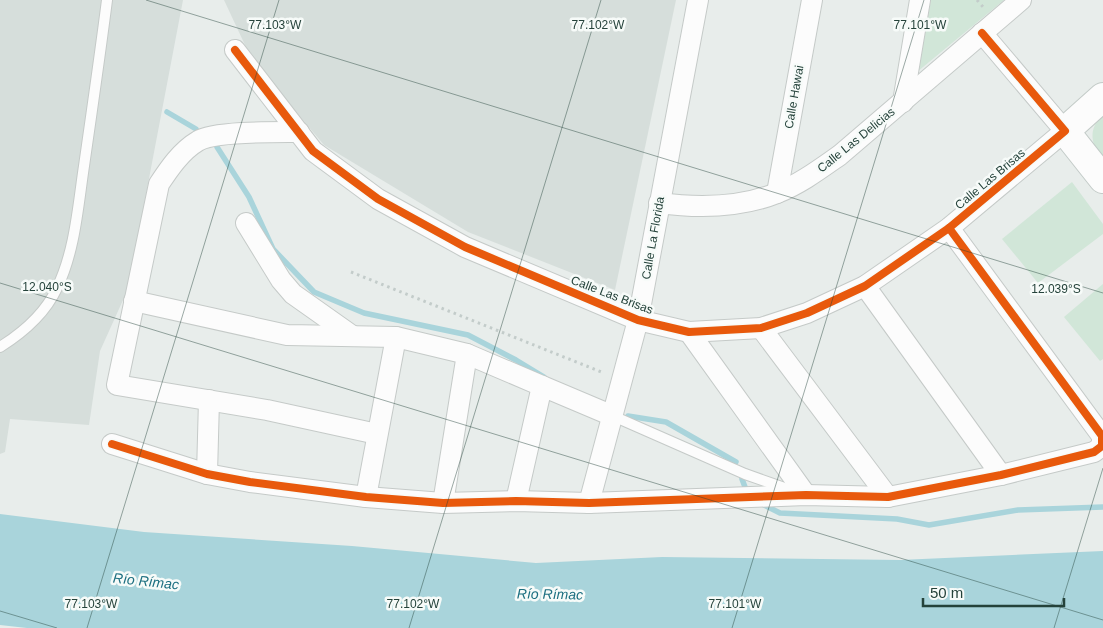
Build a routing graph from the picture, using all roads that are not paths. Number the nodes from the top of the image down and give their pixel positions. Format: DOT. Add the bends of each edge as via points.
graph roads {
  1 [pos="108,0"];
  2 [pos="698,0"];
  3 [pos="812,0"];
  4 [pos="920,0"];
  5 [pos="1021,0"];
  6 [pos="982,33"];
  7 [pos="235,50"];
  8 [pos="1103,97"];
  9 [pos="903,102"];
  10 [pos="1065,131"];
  11 [pos="298,132"];
  12 [pos="1103,179"];
  13 [pos="776,194"];
  14 [pos="659,203"];
  15 [pos="246,223"];
  16 [pos="949,228"];
  17 [pos="865,286"];
  18 [pos="134,301"];
  19 [pos="638,320"];
  20 [pos="761,328"];
  21 [pos="688,332"];
  22 [pos="352,335"];
  23 [pos="396,336"];
  24 [pos="0,347"];
  25 [pos="467,354"];
  26 [pos="542,386"];
  27 [pos="209,400"];
  28 [pos="613,416"];
  29 [pos="377,434"];
  30 [pos="112,444"];
  31 [pos="207,474"];
  32 [pos="1001,475"];
  33 [pos="806,495"];
  34 [pos="366,497"];
  35 [pos="888,497"];
  36 [pos="516,501"];
  37 [pos="443,503"];
  38 [pos="589,503"];
  1 -- 24 [label="lane" via="77,214 65,270 41,314 19,335"];
  2 -- 14 [label="street, Calle La Florida"];
  3 -- 13 [label="street, Calle Hawai"];
  4 -- 9 [label="street"];
  5 -- 6 [label="street, Calle Las Delicias"];
  6 -- 9 [label="street, Calle Las Delicias"];
  6 -- 10 [label="street"];
  7 -- 11 [label="street, Calle Las Brisas"];
  8 -- 10 [label="main road, Calle Las Brisas"];
  9 -- 13 [label="street, Calle Las Delicias" via="840,156"];
  10 -- 12 [label="main road"];
  10 -- 16 [label="street, Calle Las Brisas"];
  11 -- 18 [label="street" via="234,134 198,140 174,163 159,184"];
  11 -- 19 [label="street, Calle Las Brisas" via="313,151 378,199 421,224 465,247"];
  13 -- 14 [label="street, Calle Las Delicias" via="703,207"];
  14 -- 19 [label="street, Calle La Florida"];
  15 -- 22 [label="street" via="293,294"];
  16 -- 17 [label="street, Calle Las Brisas"];
  16 -- 32 [label="street" via="1102,436 1102,446 1094,452"];
  17 -- 20 [label="street, Calle Las Brisas" via="807,313"];
  17 -- 32 [label="street"];
  18 -- 22 [label="street" via="287,335"];
  18 -- 27 [label="street" via="117,384"];
  19 -- 21 [label="street, Calle Las Brisas"];
  19 -- 28 [label="street, Calle La Florida"];
  20 -- 21 [label="street, Calle Las Brisas"];
  20 -- 35 [label="street"];
  21 -- 33 [label="street"];
  22 -- 23 [label="street"];
  23 -- 25 [label="street"];
  23 -- 29 [label="street"];
  25 -- 26 [label="street"];
  25 -- 37 [label="street"];
  26 -- 28 [label="street"];
  26 -- 36 [label="street"];
  27 -- 29 [label="street" via="312,418"];
  27 -- 31 [label="street"];
  28 -- 33 [label="lane" via="745,474"];
  28 -- 38 [label="street, Calle La Florida"];
  29 -- 34 [label="street"];
  30 -- 31 [label="street"];
  31 -- 34 [label="street"];
  32 -- 35 [label="street"];
  33 -- 35 [label="street"];
  33 -- 38 [label="street"];
  34 -- 37 [label="street"];
  36 -- 37 [label="street"];
  36 -- 38 [label="street"];
}
